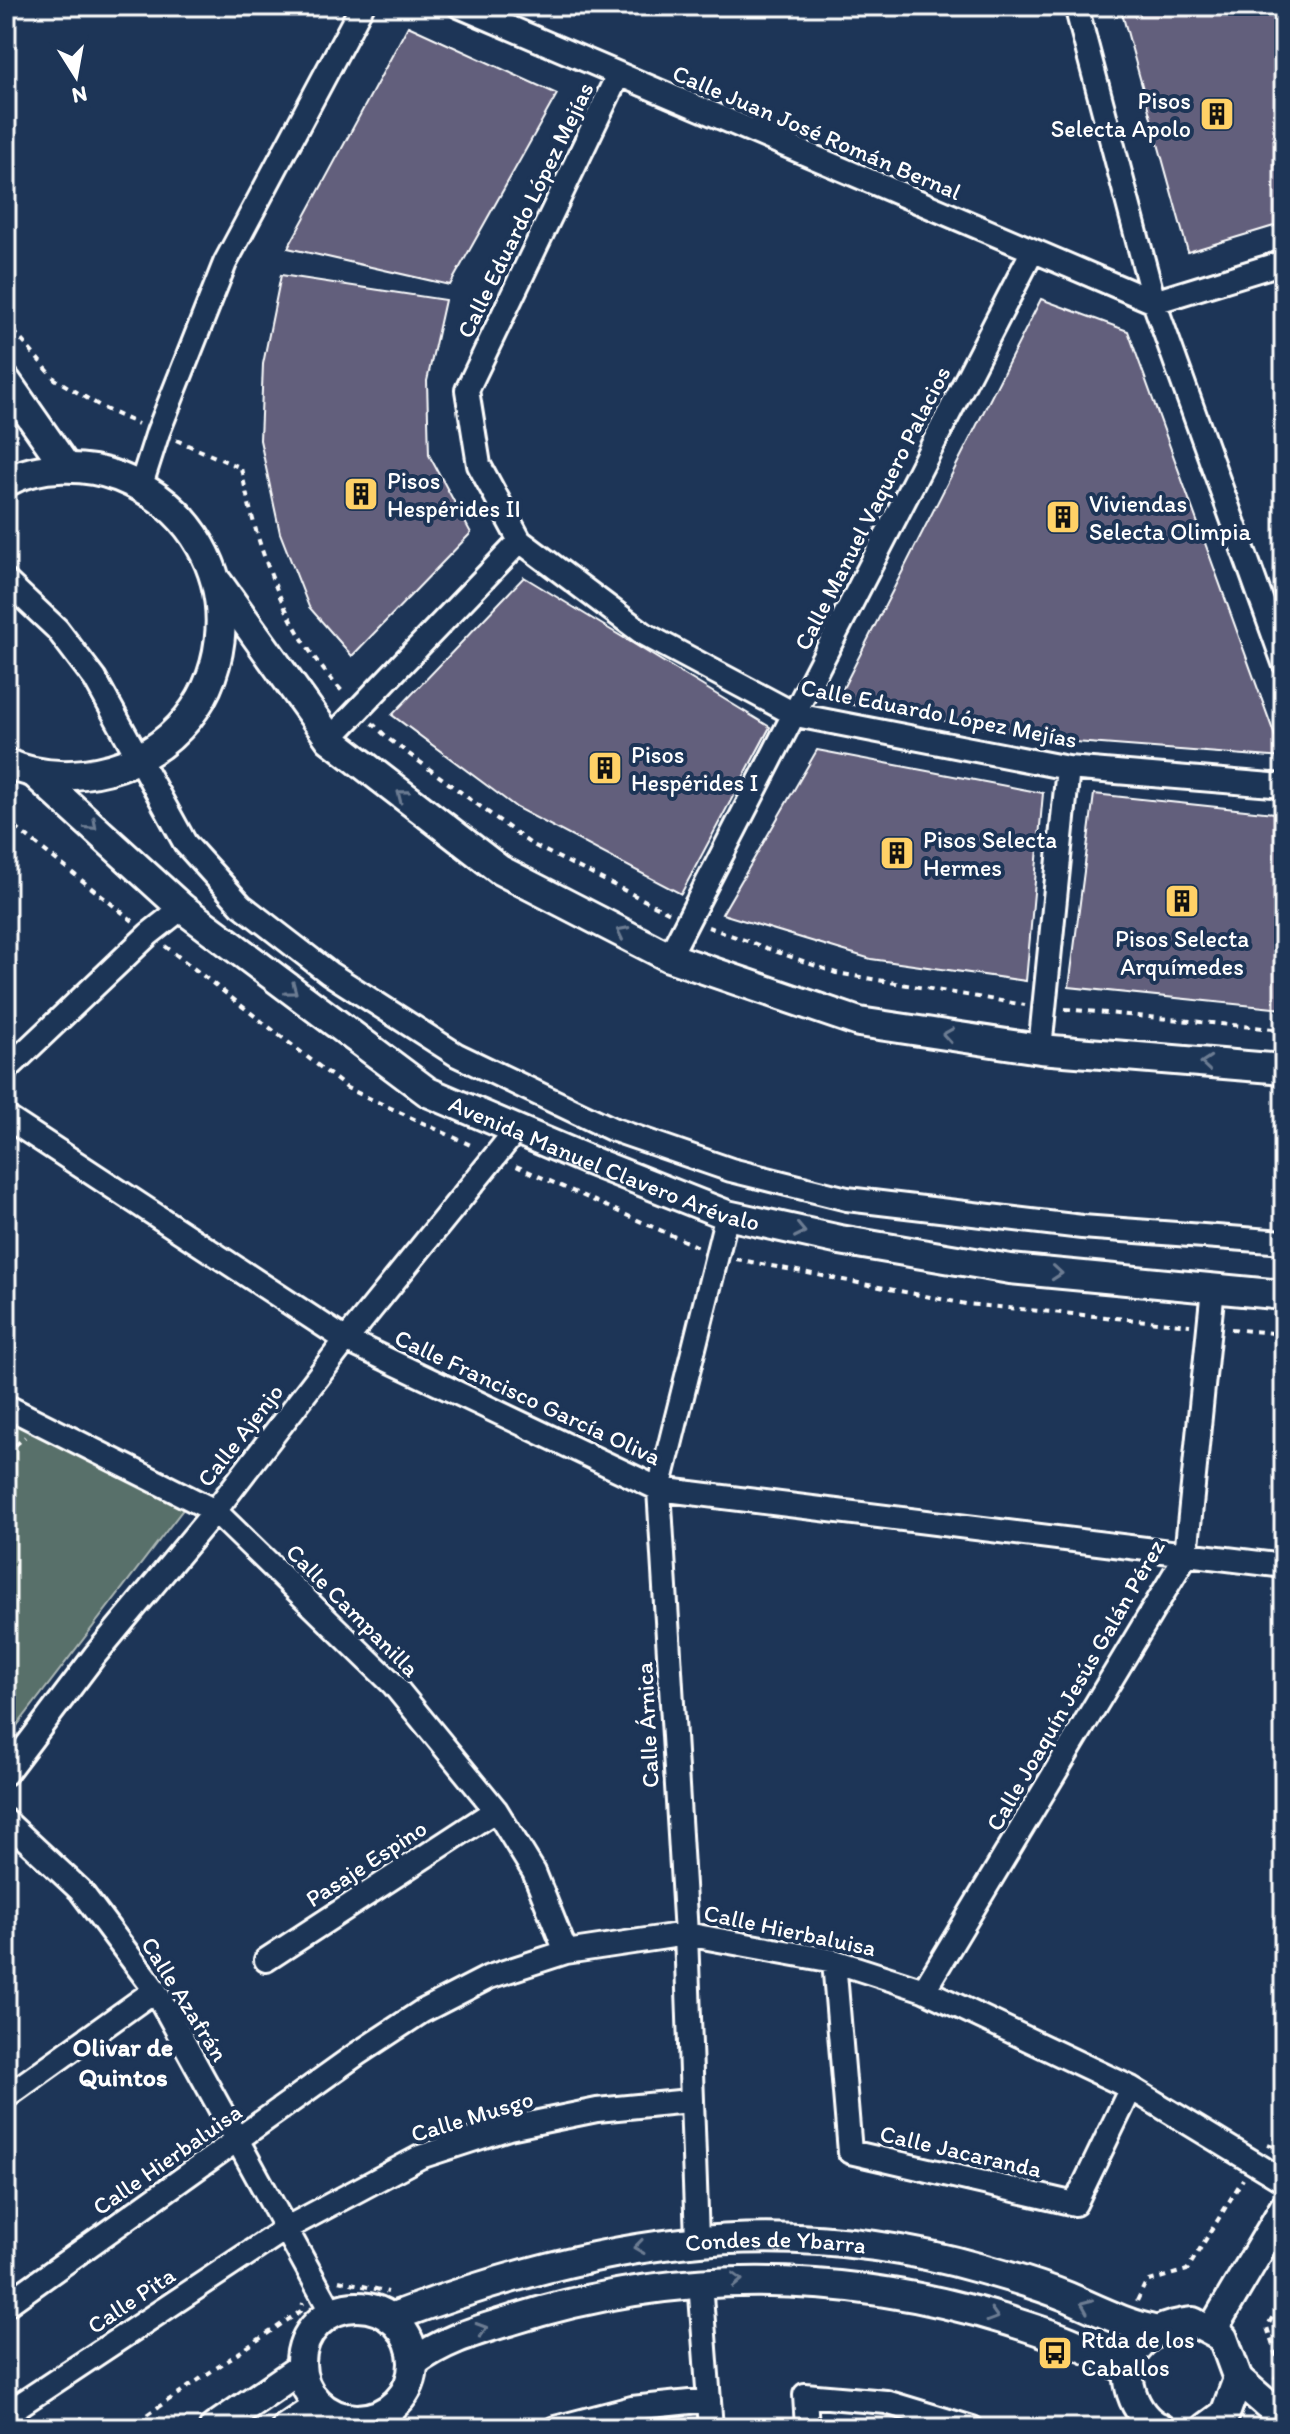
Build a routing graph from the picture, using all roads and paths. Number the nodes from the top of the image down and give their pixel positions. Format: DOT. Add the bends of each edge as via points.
graph roads {
  1 [pos="362,6"];
  2 [pos="459,6"];
  3 [pos="1076,6"];
  4 [pos="618,75"];
  5 [pos="1032,252"];
  6 [pos="1284,262"];
  7 [pos="1154,302"];
  8 [pos="6,322"];
  9 [pos="6,381"];
  10 [pos="158,432"];
  11 [pos="66,467"];
  12 [pos="6,482"];
  13 [pos="141,485"];
  14 [pos="520,541"];
  15 [pos="6,581"];
  16 [pos="218,583"];
  17 [pos="1284,663"];
  18 [pos="359,709"];
  19 [pos="796,715"];
  20 [pos="330,739"];
  21 [pos="137,759"];
  22 [pos="6,763"];
  23 [pos="1068,768"];
  24 [pos="34,773"];
  25 [pos="1284,786"];
  26 [pos="182,908"];
  27 [pos="689,920"];
  28 [pos="669,957"];
  29 [pos="1044,1007"];
  30 [pos="1284,1030"];
  31 [pos="1040,1049"];
  32 [pos="1284,1069"];
  33 [pos="6,1070"];
  34 [pos="6,1117"];
  35 [pos="517,1129"];
  36 [pos="727,1215"];
  37 [pos="1284,1242"];
  38 [pos="1284,1256"];
  39 [pos="1213,1288"];
  40 [pos="1284,1295"];
  41 [pos="346,1340"];
  42 [pos="6,1406"];
  43 [pos="659,1489"];
  44 [pos="215,1511"];
  45 [pos="1186,1555"];
  46 [pos="1284,1566"];
  47 [pos="6,1773"];
  48 [pos="496,1810"];
  49 [pos="6,1821"];
  50 [pos="686,1934"];
  51 [pos="566,1952"];
  52 [pos="266,1960"];
  53 [pos="834,1961"];
  54 [pos="155,1990"];
  55 [pos="924,1990"];
  56 [pos="10,2087"];
  57 [pos="1131,2088"];
  58 [pos="689,2101"];
  59 [pos="239,2141"];
  60 [pos="1284,2181"];
  61 [pos="1284,2208"];
  62 [pos="285,2229"];
  63 [pos="697,2239"];
  64 [pos="700,2282"];
  65 [pos="1284,2296"];
  66 [pos="6,2305"];
  67 [pos="332,2313"];
  68 [pos="390,2318"];
  69 [pos="1212,2330"];
  70 [pos="1159,2331"];
  71 [pos="413,2363"];
  72 [pos="301,2368"];
  73 [pos="1129,2372"];
  74 [pos="1238,2379"];
  75 [pos="709,2400"];
  76 [pos="1262,2400"];
  77 [pos="320,2405"];
  78 [pos="6,2414"];
  79 [pos="1284,2419"];
  80 [pos="390,2420"];
  81 [pos="1156,2427"];
  82 [pos="1213,2427"];
  83 [pos="214,2428"];
  84 [pos="286,2428"];
  85 [pos="555,2428"];
  86 [pos="711,2428"];
  87 [pos="807,2428"];
  88 [pos="972,2428"];
  1 -- 10 [label="street" via="225,263"];
  2 -- 4 [label="street, Calle Juan José Román Bernal"];
  3 -- 7 [label="street"];
  4 -- 5 [label="street, Calle Juan José Román Bernal"];
  4 -- 14 [label="street, Calle Eduardo López Mejías" via="467,390 479,465"];
  5 -- 7 [label="street, Calle Juan José Román Bernal"];
  5 -- 19 [label="street, Calle Manuel Vaquero Palacios"];
  6 -- 7 [label="street"];
  7 -- 17 [label="street"];
  8 -- 10 [label="path" via="55,379"];
  9 -- 11 [label="main road"];
  10 -- 13 [label="street"];
  10 -- 18 [label="path" via="241,468 269,576 322,671"];
  11 -- 12 [label="main road"];
  11 -- 13 [label="main road" via="105,472"];
  13 -- 16 [label="main road" via="175,511 202,544"];
  14 -- 18 [label="street"];
  14 -- 19 [label="street, Calle Eduardo López Mejías" via="644,634"];
  15 -- 21 [label="street" via="57,629 95,679"];
  16 -- 20 [label="main road"];
  16 -- 21 [label="main road" via="223,625 216,666 172,736"];
  18 -- 20 [label="street"];
  18 -- 27 [label="path" via="390,740 531,844"];
  19 -- 23 [label="street, Calle Eduardo López Mejías"];
  19 -- 27 [label="street, Calle Manuel Vaquero Palacios"];
  28 -- 20 [label="main road, one-way" via="500,870"];
  21 -- 24 [label="main road" via="104,772"];
  21 -- 37 [label="street" via="185,843 241,905 329,973 457,1055 612,1129 731,1170 847,1199 1082,1227"];
  21 -- 38 [label="street" via="149,798 178,848 233,909 453,1064 535,1104 717,1175 848,1210 1083,1239"];
  22 -- 24 [label="main road"];
  23 -- 25 [label="street, Calle Eduardo López Mejías"];
  23 -- 29 [label="street"];
  24 -- 26 [label="main road, Avenida Manuel Clavero Arévalo, one-way"];
  26 -- 33 [label="street"];
  26 -- 35 [label="main road, Avenida Manuel Clavero Arévalo, one-way" via="428,1092"];
  27 -- 28 [label="street, Calle Manuel Vaquero Palacios"];
  27 -- 29 [label="path" via="836,973"];
  31 -- 28 [label="main road, one-way" via="859,1022"];
  29 -- 30 [label="path"];
  29 -- 31 [label="street"];
  32 -- 31 [label="main road, one-way"];
  34 -- 41 [label="street, Calle Francisco García Oliva"];
  35 -- 36 [label="main road, Avenida Manuel Clavero Arévalo"];
  35 -- 41 [label="street, Calle Ajenjo"];
  36 -- 39 [label="main road, Avenida Manuel Clavero Arévalo, one-way" via="1010,1269"];
  36 -- 43 [label="street, Calle Árnica"];
  39 -- 40 [label="main road, Avenida Manuel Clavero Arévalo"];
  39 -- 45 [label="street, Calle Joaquín Jesús Galán Pérez"];
  41 -- 43 [label="street, Calle Francisco García Oliva"];
  41 -- 44 [label="street, Calle Ajenjo"];
  42 -- 44 [label="street, Calle Campanilla"];
  43 -- 45 [label="street, Calle Francisco García Oliva"];
  43 -- 50 [label="street, Calle Árnica"];
  44 -- 47 [label="street, Calle Ajenjo" via="95,1655"];
  44 -- 48 [label="street, Calle Campanilla" via="393,1684"];
  45 -- 46 [label="street, Calle Francisco García Oliva"];
  45 -- 55 [label="street, Calle Joaquín Jesús Galán Pérez"];
  48 -- 51 [label="street, Calle Campanilla" via="534,1872"];
  48 -- 52 [label="street, Pasaje Espino"];
  49 -- 54 [label="street, Calle Azafrán" via="80,1890"];
  50 -- 51 [label="street, Calle Hierbaluisa"];
  50 -- 53 [label="street, Calle Hierbaluisa"];
  50 -- 58 [label="street, Calle Árnica"];
  51 -- 59 [label="street, Calle Hierbaluisa" via="489,1977 421,2012"];
  53 -- 55 [label="street, Calle Hierbaluisa"];
  53 -- 57 [label="street, Calle Jacaranda" via="850,2152 1075,2204"];
  54 -- 56 [label="street"];
  54 -- 59 [label="street, Calle Azafrán"];
  55 -- 57 [label="street, Calle Hierbaluisa"];
  57 -- 60 [label="street, Calle Hierbaluisa"];
  58 -- 62 [label="street, Calle Musgo" via="597,2110 509,2128 420,2157"];
  58 -- 63 [label="street, Calle Árnica"];
  59 -- 62 [label="street, Calle Azafrán"];
  59 -- 66 [label="street, Calle Hierbaluisa"];
  61 -- 69 [label="main road"];
  62 -- 67 [label="street, Calle Azafrán"];
  62 -- 78 [label="street, Calle Pita"];
  63 -- 68 [label="main road, Condes de Ybarra, one-way" via="601,2253 528,2271"];
  70 -- 63 [label="main road, Condes de Ybarra, one-way" via="981,2268 924,2256 760,2236"];
  71 -- 64 [label="main road, Condes de Ybarra, one-way" via="435,2346 555,2306"];
  64 -- 73 [label="main road, Condes de Ybarra, one-way" via="761,2280 884,2290 1043,2331"];
  64 -- 75 [label="street"];
  65 -- 76 [label="path" via="1267,2327 1280,2369"];
  67 -- 68 [label="main road" via="361,2307"];
  67 -- 72 [label="main road" via="308,2336"];
  68 -- 71 [label="main road" via="406,2338"];
  69 -- 70 [label="main road" via="1193,2322"];
  69 -- 74 [label="main road" via="1223,2338"];
  70 -- 73 [label="main road" via="1137,2347"];
  71 -- 80 [label="main road"];
  72 -- 77 [label="main road"];
  72 -- 83 [label="main road"];
  73 -- 81 [label="main road" via="1137,2405"];
  74 -- 76 [label="main road"];
  74 -- 82 [label="main road" via="1233,2399"];
  75 -- 85 [label="street" via="632,2408"];
  75 -- 86 [label="street"];
  76 -- 79 [label="main road"];
  77 -- 80 [label="main road" via="351,2419"];
  77 -- 84 [label="main road"];
  87 -- 88 [label="street" via="805,2395 886,2402"];
}
